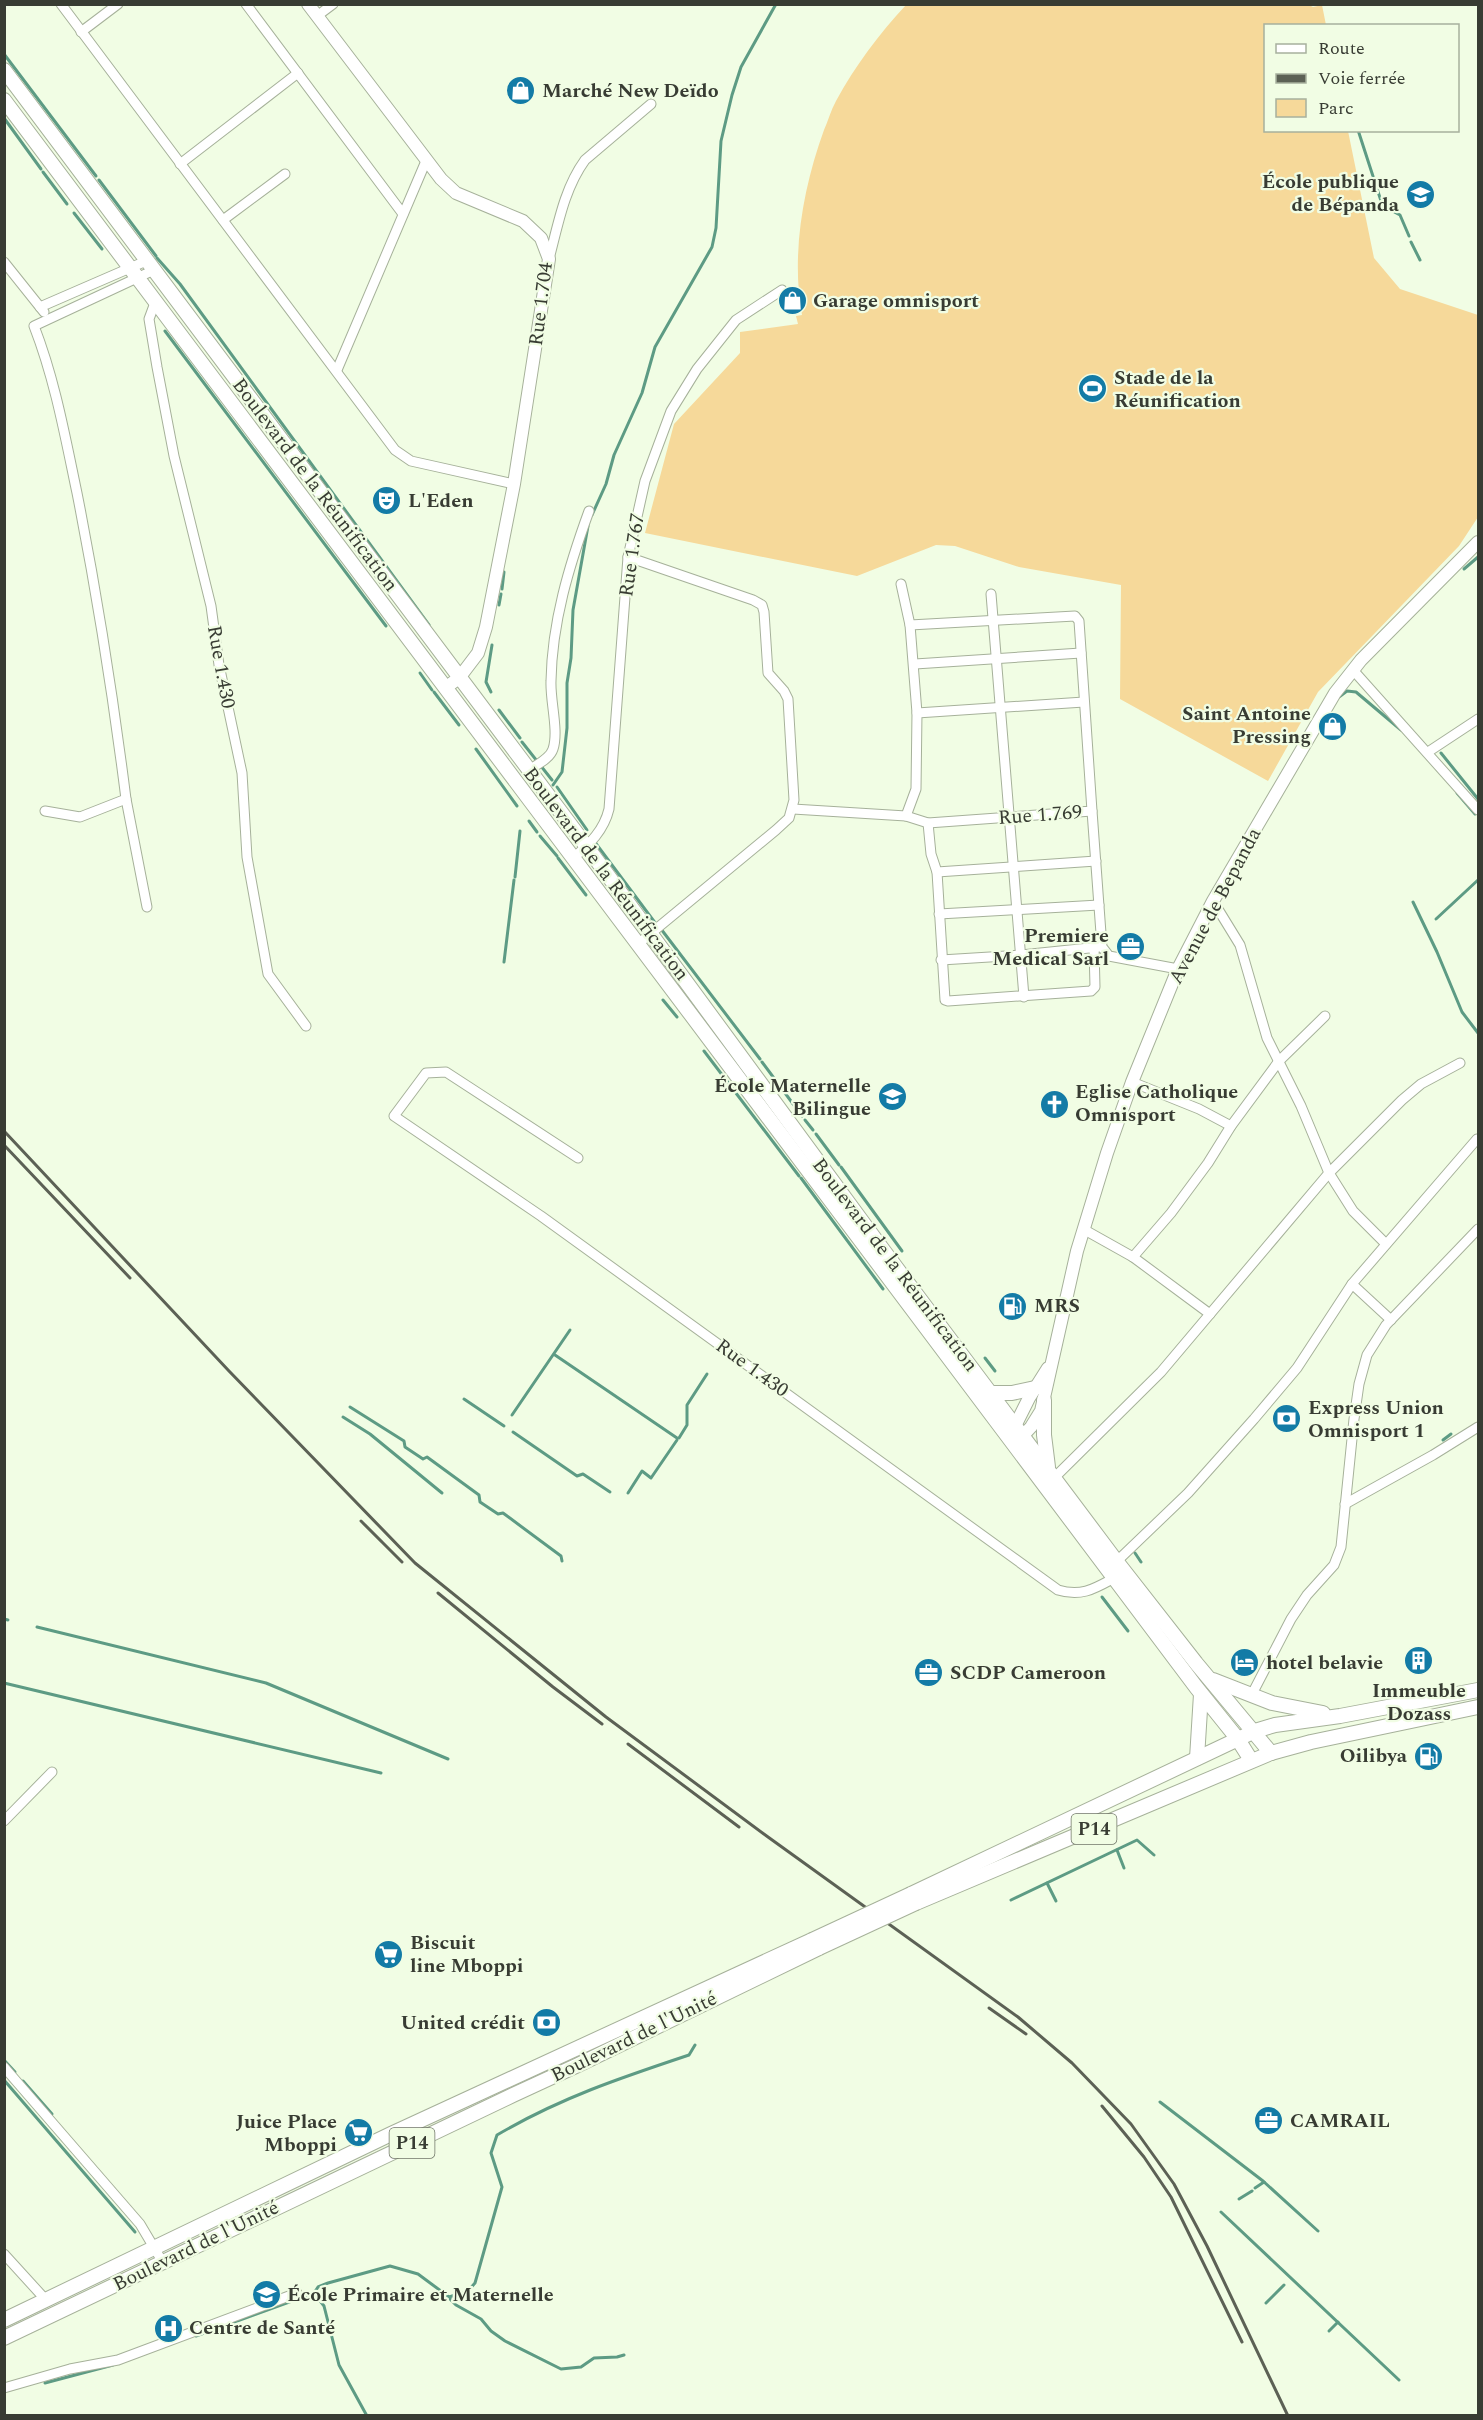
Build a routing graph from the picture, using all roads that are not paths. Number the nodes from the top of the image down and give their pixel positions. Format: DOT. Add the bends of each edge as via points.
graph roads {
  1 [pos="61,4"];
  2 [pos="118,4"];
  3 [pos="246,4"];
  4 [pos="308,4"];
  5 [pos="333,4"];
  6 [pos="317,16"];
  7 [pos="81,32"];
  8 [pos="4,70"];
  9 [pos="298,73"];
  10 [pos="4,100"];
  11 [pos="651,104"];
  12 [pos="426,161"];
  13 [pos="180,164"];
  14 [pos="285,174"];
  15 [pos="403,214"];
  16 [pos="223,220"];
  17 [pos="549,260"];
  18 [pos="4,262"];
  19 [pos="150,266"];
  20 [pos="134,272"];
  21 [pos="782,290"];
  22 [pos="156,300"];
  23 [pos="40,307"];
  24 [pos="49,318"];
  25 [pos="337,370"];
  26 [pos="514,484"];
  27 [pos="589,511"];
  28 [pos="1479,542"];
  29 [pos="628,557"];
  30 [pos="902,584"];
  31 [pos="992,594"];
  32 [pos="993,620"];
  33 [pos="910,625"];
  34 [pos="1081,653"];
  35 [pos="996,660"];
  36 [pos="915,663"];
  37 [pos="1353,670"];
  38 [pos="459,678"];
  39 [pos="445,688"];
  40 [pos="1084,702"];
  41 [pos="1000,708"];
  42 [pos="917,713"];
  43 [pos="1479,719"];
  44 [pos="1428,752"];
  45 [pos="529,770"];
  46 [pos="126,799"];
  47 [pos="793,809"];
  48 [pos="1479,810"];
  49 [pos="45,811"];
  50 [pos="1092,811"];
  51 [pos="906,816"];
  52 [pos="1008,817"];
  53 [pos="928,823"];
  54 [pos="587,847"];
  55 [pos="573,858"];
  56 [pos="1096,861"];
  57 [pos="1012,867"];
  58 [pos="937,872"];
  59 [pos="1213,901"];
  60 [pos="1099,905"];
  61 [pos="147,907"];
  62 [pos="1016,910"];
  63 [pos="939,914"];
  64 [pos="651,933"];
  65 [pos="638,944"];
  66 [pos="1098,948"];
  67 [pos="1021,956"];
  68 [pos="941,960"];
  69 [pos="1179,969"];
  70 [pos="1024,997"];
  71 [pos="1325,1016"];
  72 [pos="306,1026"];
  73 [pos="1279,1061"];
  74 [pos="1460,1063"];
  75 [pos="1132,1082"];
  76 [pos="1231,1126"];
  77 [pos="1477,1139"];
  78 [pos="578,1158"];
  79 [pos="1329,1173"];
  80 [pos="1083,1229"];
  81 [pos="1479,1229"];
  82 [pos="1386,1244"];
  83 [pos="1133,1257"];
  84 [pos="1352,1284"];
  85 [pos="1210,1314"];
  86 [pos="1391,1320"];
  87 [pos="1051,1365"];
  88 [pos="1035,1388"];
  89 [pos="991,1393"];
  90 [pos="1044,1400"];
  91 [pos="1479,1427"];
  92 [pos="1014,1436"];
  93 [pos="1051,1473"];
  94 [pos="1345,1504"];
  95 [pos="1113,1570"];
  96 [pos="1208,1677"];
  97 [pos="1479,1690"];
  98 [pos="1201,1694"];
  99 [pos="1459,1694"];
  100 [pos="1251,1696"];
  101 [pos="1479,1707"];
  102 [pos="1462,1710"];
  103 [pos="1340,1716"];
  104 [pos="1255,1731"];
  105 [pos="1237,1738"];
  106 [pos="1271,1753"];
  107 [pos="1197,1758"];
  108 [pos="1251,1760"];
  109 [pos="52,1772"];
  110 [pos="4,1821"];
  111 [pos="913,1898"];
  112 [pos="816,1944"];
  113 [pos="4,2067"];
  114 [pos="154,2246"];
  115 [pos="4,2254"];
  116 [pos="162,2261"];
  117 [pos="297,2293"];
  118 [pos="45,2299"];
  119 [pos="4,2320"];
  120 [pos="4,2337"];
  121 [pos="4,2388"];
  1 -- 7 [label="street"];
  2 -- 7 [label="street"];
  3 -- 9 [label="street"];
  4 -- 6 [label="main road, Rue 1.704"];
  5 -- 6 [label="street"];
  6 -- 12 [label="main road, Rue 1.704"];
  7 -- 13 [label="street"];
  8 -- 19 [label="main road, Boulevard de la Réunification"];
  9 -- 13 [label="street"];
  9 -- 15 [label="street"];
  10 -- 20 [label="main road"];
  11 -- 17 [label="street" via="577,171 568,188"];
  12 -- 15 [label="street"];
  12 -- 17 [label="main road, Rue 1.704" via="456,193 523,221 541,238"];
  13 -- 16 [label="street"];
  14 -- 16 [label="street"];
  15 -- 25 [label="street"];
  16 -- 25 [label="street"];
  17 -- 26 [label="main road, Rue 1.704"];
  18 -- 23 [label="street"];
  19 -- 20 [label="street"];
  19 -- 38 [label="main road, Boulevard de la Réunification"];
  20 -- 22 [label="main road"];
  20 -- 23 [label="street"];
  20 -- 24 [label="street"];
  21 -- 29 [label="street, Rue 1.767" via="736,320 697,369 671,411 645,481"];
  22 -- 39 [label="main road"];
  22 -- 72 [label="street, Rue 1.430" via="149,315 154,348 174,456 211,606 242,773 247,857 268,974"];
  23 -- 24 [label="street"];
  24 -- 46 [label="street" via="34,326 59,406 95,583"];
  25 -- 26 [label="street" via="383,435 403,456"];
  26 -- 38 [label="main road, Rue 1.704" via="483,641"];
  27 -- 45 [label="street" via="562,591 557,621 551,681 553,748"];
  28 -- 37 [label="main road, Avenue de Bepanda"];
  29 -- 47 [label="street" via="762,605 768,673 784,691 789,709"];
  29 -- 54 [label="street, Rue 1.767" via="609,809 603,827"];
  30 -- 33 [label="street"];
  31 -- 32 [label="street"];
  32 -- 33 [label="street"];
  32 -- 34 [label="street, Rue 1.769" via="1075,616 1079,621"];
  32 -- 35 [label="street"];
  33 -- 36 [label="street"];
  34 -- 35 [label="street"];
  34 -- 40 [label="street, Rue 1.769"];
  35 -- 36 [label="street"];
  35 -- 41 [label="street"];
  36 -- 42 [label="street"];
  37 -- 44 [label="street"];
  37 -- 59 [label="main road, Avenue de Bepanda" via="1335,693"];
  38 -- 39 [label="main road, Rue 1.704"];
  38 -- 45 [label="main road, Boulevard de la Réunification"];
  39 -- 55 [label="main road"];
  40 -- 41 [label="street"];
  40 -- 50 [label="street, Rue 1.769"];
  41 -- 42 [label="street"];
  41 -- 52 [label="street"];
  42 -- 51 [label="street" via="916,789"];
  43 -- 44 [label="street"];
  44 -- 48 [label="street"];
  45 -- 54 [label="main road, Boulevard de la Réunification"];
  46 -- 49 [label="street" via="80,817"];
  46 -- 61 [label="street"];
  47 -- 51 [label="street, Rue 1.769"];
  47 -- 64 [label="street" via="776,830"];
  50 -- 52 [label="street, Rue 1.769"];
  50 -- 56 [label="street"];
  51 -- 53 [label="street, Rue 1.769"];
  52 -- 53 [label="street, Rue 1.769"];
  52 -- 57 [label="street"];
  53 -- 58 [label="street"];
  54 -- 55 [label="street, Rue 1.767"];
  54 -- 64 [label="main road, Boulevard de la Réunification"];
  55 -- 65 [label="main road"];
  56 -- 57 [label="street"];
  56 -- 60 [label="street"];
  57 -- 58 [label="street"];
  57 -- 62 [label="street"];
  58 -- 63 [label="street"];
  59 -- 69 [label="main road, Avenue de Bepanda"];
  59 -- 73 [label="street" via="1240,945 1263,1026"];
  60 -- 62 [label="street"];
  60 -- 66 [label="street"];
  62 -- 63 [label="street"];
  62 -- 67 [label="street"];
  63 -- 68 [label="street"];
  64 -- 65 [label="street"];
  64 -- 89 [label="main road, Boulevard de la Réunification"];
  65 -- 92 [label="main road"];
  66 -- 67 [label="street"];
  66 -- 69 [label="street" via="1109,956"];
  66 -- 70 [label="street" via="1094,990"];
  67 -- 68 [label="street"];
  67 -- 70 [label="street"];
  68 -- 70 [label="street" via="943,996 948,1001"];
  69 -- 75 [label="main road, Avenue de Bepanda"];
  71 -- 73 [label="street"];
  73 -- 76 [label="street"];
  73 -- 79 [label="street"];
  74 -- 79 [label="street" via="1421,1084"];
  75 -- 76 [label="street"];
  75 -- 80 [label="main road, Avenue de Bepanda"];
  76 -- 83 [label="street" via="1190,1188"];
  77 -- 82 [label="street, Rue 1.430"];
  78 -- 95 [label="street, Rue 1.430" via="446,1072 426,1073 394,1116 541,1216 1058,1590 1086,1593"];
  79 -- 82 [label="street" via="1353,1211"];
  79 -- 85 [label="street"];
  80 -- 83 [label="street"];
  80 -- 87 [label="main road, Avenue de Bepanda"];
  81 -- 86 [label="street"];
  82 -- 84 [label="street, Rue 1.430"];
  83 -- 85 [label="street"];
  84 -- 86 [label="street"];
  84 -- 95 [label="street, Rue 1.430" via="1297,1368 1188,1493"];
  85 -- 93 [label="street" via="1145,1388"];
  86 -- 94 [label="street" via="1376,1339 1363,1367"];
  87 -- 88 [label="main road, Avenue de Bepanda"];
  87 -- 90 [label="main road, Avenue de Bepanda"];
  88 -- 89 [label="main road"];
  88 -- 92 [label="main road, Avenue de Bepanda"];
  89 -- 92 [label="main road, Boulevard de la Réunification"];
  90 -- 92 [label="main road, Avenue de Bepanda" via="1037,1420"];
  90 -- 93 [label="main road" via="1044,1436"];
  91 -- 94 [label="street"];
  92 -- 93 [label="main road, Boulevard de la Réunification"];
  92 -- 95 [label="main road"];
  93 -- 95 [label="main road, Boulevard de la Réunification"];
  94 -- 100 [label="street" via="1341,1547 1334,1565 1291,1619"];
  95 -- 96 [label="main road, Boulevard de la Réunification"];
  95 -- 98 [label="main road"];
  96 -- 100 [label="main road"];
  96 -- 104 [label="main road, Boulevard de la Réunification"];
  97 -- 99 [label="main road, P14"];
  98 -- 105 [label="main road"];
  98 -- 107 [label="main road"];
  99 -- 102 [label="main road"];
  99 -- 103 [label="main road, P14"];
  100 -- 103 [label="main road"];
  101 -- 102 [label="main road, P14"];
  102 -- 106 [label="main road, P14"];
  103 -- 104 [label="main road, P14"];
  104 -- 105 [label="main road, P14"];
  104 -- 106 [label="main road, Boulevard de la Réunification"];
  105 -- 107 [label="main road, P14"];
  105 -- 108 [label="main road"];
  106 -- 108 [label="main road, Boulevard de l'Unité / P14"];
  107 -- 111 [label="main road, P14"];
  108 -- 111 [label="main road, Boulevard de l'Unité / P14"];
  109 -- 110 [label="street"];
  111 -- 112 [label="main road, Boulevard de l'Unité / P14, bridge"];
  112 -- 114 [label="main road, Boulevard de l'Unité / P14"];
  112 -- 116 [label="main road, Boulevard de l'Unité / P14" via="578,2065"];
  113 -- 114 [label="street" via="140,2224"];
  114 -- 116 [label="street"];
  114 -- 118 [label="main road, Boulevard de l'Unité / P14"];
  115 -- 118 [label="street"];
  116 -- 120 [label="main road, Boulevard de l'Unité / P14"];
  117 -- 121 [label="street" via="118,2360"];
  118 -- 119 [label="main road, Boulevard de l'Unité / P14"];
}
